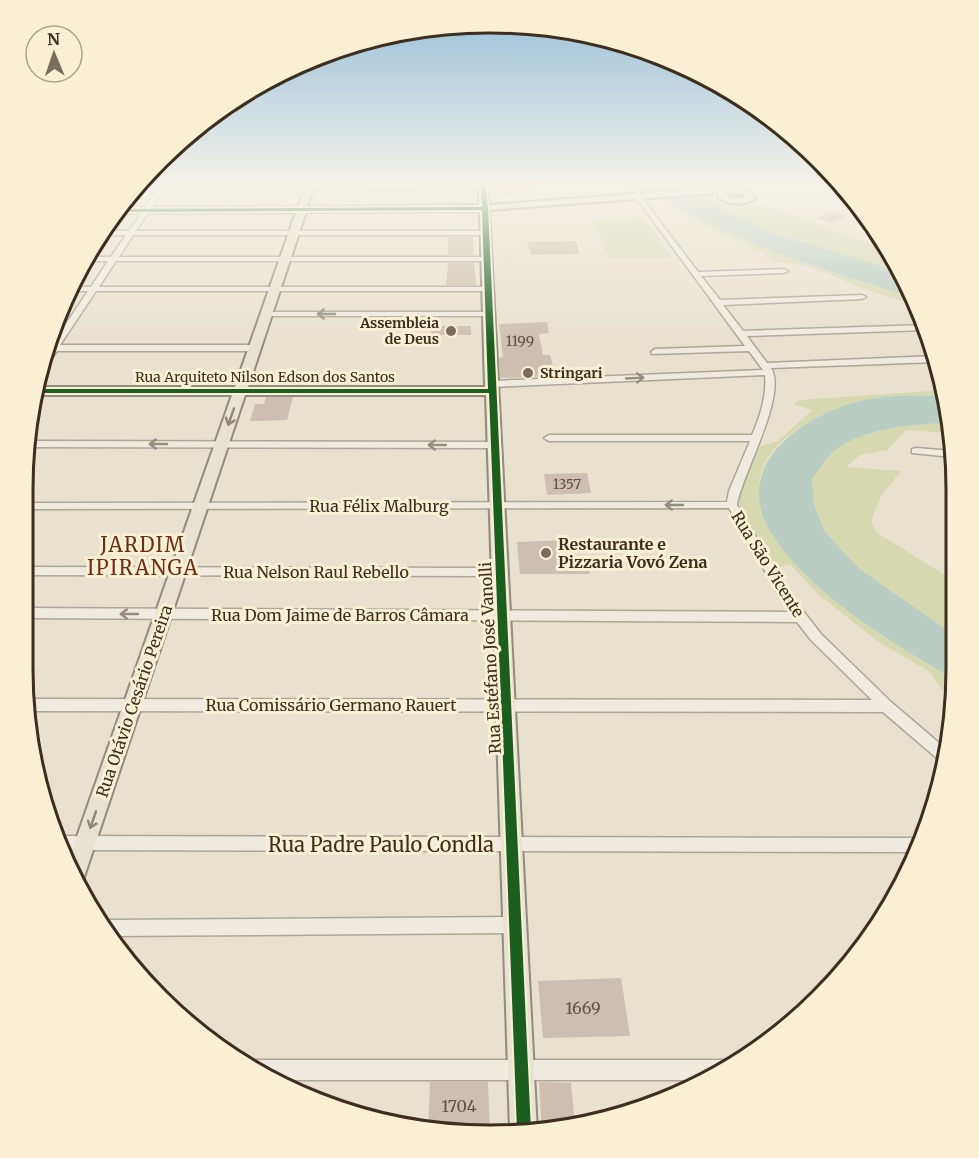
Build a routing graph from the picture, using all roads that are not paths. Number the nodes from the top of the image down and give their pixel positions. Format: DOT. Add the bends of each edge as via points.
graph roads {
  1 [pos="129,237"];
  2 [pos="292,237"];
  3 [pos="486,237"];
  4 [pos="668,237"];
  5 [pos="95,259"];
  6 [pos="114,259"];
  7 [pos="285,259"];
  8 [pos="487,259"];
  9 [pos="784,271"];
  10 [pos="695,274"];
  11 [pos="80,289"];
  12 [pos="94,289"];
  13 [pos="275,289"];
  14 [pos="488,289"];
  15 [pos="862,297"];
  16 [pos="717,303"];
  17 [pos="489,314"];
  18 [pos="266,315"];
  19 [pos="916,327"];
  20 [pos="739,334"];
  21 [pos="58,341"];
  22 [pos="254,348"];
  23 [pos="750,348"];
  24 [pos="55,351"];
  25 [pos="655,352"];
  26 [pos="927,360"];
  27 [pos="767,369"];
  28 [pos="493,388"];
  29 [pos="44,391"];
  30 [pos="241,391"];
  31 [pos="549,438"];
  32 [pos="756,438"];
  33 [pos="36,444"];
  34 [pos="222,445"];
  35 [pos="495,445"];
  36 [pos="916,451"];
  37 [pos="944,453"];
  38 [pos="498,505"];
  39 [pos="732,505"];
  40 [pos="33,506"];
  41 [pos="201,506"];
  42 [pos="33,571"];
  43 [pos="178,572"];
  44 [pos="501,572"];
  45 [pos="33,613"];
  46 [pos="164,614"];
  47 [pos="503,615"];
  48 [pos="800,617"];
  49 [pos="35,705"];
  50 [pos="133,705"];
  51 [pos="507,705"];
  52 [pos="886,706"];
  53 [pos="938,751"];
  54 [pos="68,843"];
  55 [pos="85,843"];
  56 [pos="513,844"];
  57 [pos="910,845"];
  58 [pos="78,865"];
  59 [pos="516,925"];
  60 [pos="114,928"];
  61 [pos="523,1069"];
  62 [pos="272,1070"];
  63 [pos="707,1070"];
  64 [pos="524,1124"];
  1 -- 6 [label="street"];
  2 -- 7 [label="main road, Rua Otávio Cesário Pereira"];
  3 -- 8 [label="main road, Rua Estéfano José Vanolli"];
  4 -- 10 [label="street"];
  5 -- 6 [label="street"];
  6 -- 7 [label="street"];
  6 -- 12 [label="street"];
  7 -- 8 [label="street"];
  7 -- 13 [label="main road, Rua Otávio Cesário Pereira"];
  8 -- 14 [label="main road, Rua Estéfano José Vanolli"];
  9 -- 10 [label="street"];
  10 -- 16 [label="street"];
  11 -- 12 [label="street"];
  12 -- 13 [label="street"];
  12 -- 21 [label="street"];
  13 -- 14 [label="street"];
  13 -- 18 [label="main road, Rua Otávio Cesário Pereira"];
  14 -- 17 [label="main road, Rua Estéfano José Vanolli"];
  15 -- 16 [label="street"];
  16 -- 20 [label="street"];
  17 -- 18 [label="street, one-way"];
  17 -- 28 [label="main road, Rua Estéfano José Vanolli"];
  18 -- 22 [label="main road, Rua Otávio Cesário Pereira"];
  19 -- 20 [label="street"];
  20 -- 23 [label="street"];
  22 -- 24 [label="street"];
  22 -- 30 [label="main road, Rua Otávio Cesário Pereira"];
  23 -- 25 [label="street"];
  23 -- 27 [label="street"];
  26 -- 27 [label="street"];
  28 -- 27 [label="street, one-way"];
  27 -- 32 [label="street, Rua São Vicente" via="766,406"];
  28 -- 30 [label="main road, Rua Arquiteto Nilson Edson dos Santos"];
  28 -- 35 [label="main road, Rua Estéfano José Vanolli"];
  29 -- 30 [label="main road, Rua Arquiteto Nilson Edson dos Santos"];
  30 -- 34 [label="main road, Rua Otávio Cesário Pereira, one-way"];
  31 -- 32 [label="street"];
  32 -- 39 [label="street, Rua São Vicente"];
  34 -- 33 [label="street, one-way"];
  35 -- 34 [label="street, one-way"];
  34 -- 41 [label="main road, Rua Otávio Cesário Pereira"];
  35 -- 38 [label="main road, Rua Estéfano José Vanolli"];
  36 -- 37 [label="street"];
  39 -- 38 [label="street, Rua Félix Malburg, one-way"];
  38 -- 41 [label="street, Rua Félix Malburg"];
  38 -- 44 [label="main road, Rua Estéfano José Vanolli"];
  39 -- 48 [label="street, Rua São Vicente"];
  40 -- 41 [label="street, Rua Félix Malburg"];
  41 -- 43 [label="main road, Rua Otávio Cesário Pereira"];
  42 -- 43 [label="street, Rua Nelson Raul Rebello"];
  43 -- 44 [label="street, Rua Nelson Raul Rebello"];
  43 -- 46 [label="main road, Rua Otávio Cesário Pereira"];
  44 -- 47 [label="main road, Rua Estéfano José Vanolli"];
  46 -- 45 [label="street, Rua Dom Jaime de Barros Câmara, one-way"];
  46 -- 47 [label="street, Rua Dom Jaime de Barros Câmara"];
  46 -- 50 [label="main road, Rua Otávio Cesário Pereira"];
  47 -- 48 [label="street, Rua Dom Jaime de Barros Câmara"];
  47 -- 51 [label="main road, Rua Estéfano José Vanolli"];
  48 -- 52 [label="street, Rua São Vicente"];
  49 -- 50 [label="street, Rua Comissário Germano Rauert"];
  50 -- 51 [label="street, Rua Comissário Germano Rauert"];
  50 -- 55 [label="main road, Rua Otávio Cesário Pereira, one-way"];
  51 -- 52 [label="street, Rua Comissário Germano Rauert"];
  51 -- 56 [label="main road, Rua Estéfano José Vanolli"];
  52 -- 53 [label="street, Rua São Vicente"];
  54 -- 55 [label="street, Rua Padre Paulo Condla"];
  55 -- 56 [label="street, Rua Padre Paulo Condla"];
  55 -- 58 [label="main road, Rua Otávio Cesário Pereira"];
  56 -- 57 [label="street, Rua Padre Paulo Condla"];
  56 -- 59 [label="main road, Rua Estéfano José Vanolli"];
  59 -- 60 [label="street"];
  59 -- 61 [label="main road, Rua Estéfano José Vanolli"];
  61 -- 62 [label="street"];
  61 -- 63 [label="street"];
  61 -- 64 [label="main road, Rua Estéfano José Vanolli"];
}
